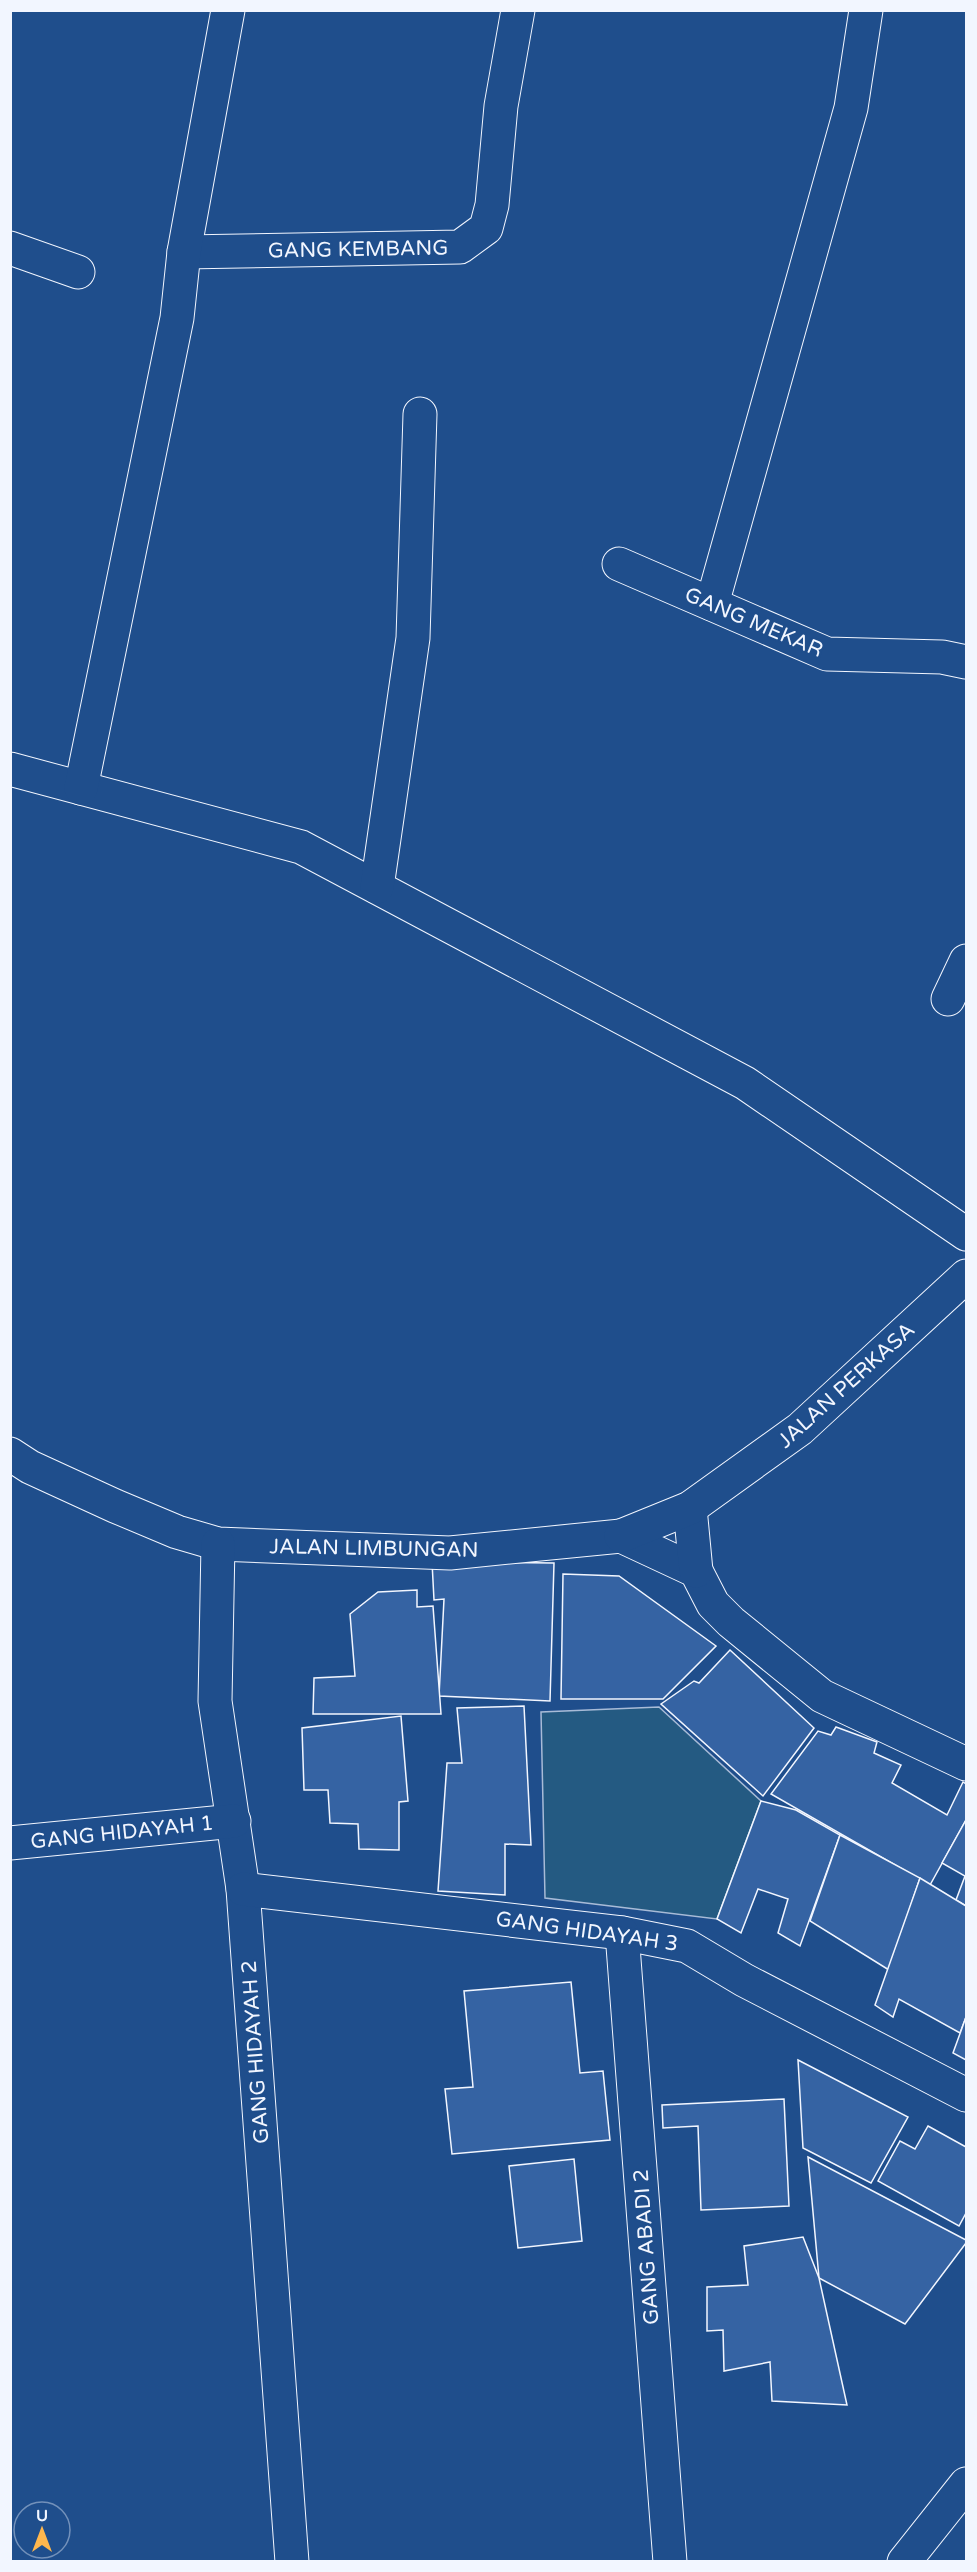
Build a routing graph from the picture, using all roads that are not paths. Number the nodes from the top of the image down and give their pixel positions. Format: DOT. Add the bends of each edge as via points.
graph roads {
  1 [pos="228,10"];
  2 [pos="518,10"];
  3 [pos="866,10"];
  4 [pos="10,248"];
  5 [pos="184,252"];
  6 [pos="78,272"];
  7 [pos="420,414"];
  8 [pos="619,564"];
  9 [pos="712,604"];
  10 [pos="966,662"];
  11 [pos="10,769"];
  12 [pos="81,788"];
  13 [pos="377,887"];
  14 [pos="966,961"];
  15 [pos="948,999"];
  16 [pos="966,1234"];
  17 [pos="966,1276"];
  18 [pos="10,1454"];
  19 [pos="690,1508"];
  20 [pos="621,1536"];
  21 [pos="218,1544"];
  22 [pos="696,1571"];
  23 [pos="966,1764"];
  24 [pos="234,1821"];
  25 [pos="10,1843"];
  26 [pos="243,1889"];
  27 [pos="622,1933"];
  28 [pos="966,2095"];
  29 [pos="966,2484"];
  30 [pos="292,2562"];
  31 [pos="670,2562"];
  32 [pos="904,2562"];
  1 -- 5 [label="street"];
  2 -- 5 [label="street, GANG KEMBANG" via="501,106 492,205 486,228 460,247"];
  3 -- 9 [label="street" via="851,108"];
  4 -- 6 [label="street"];
  5 -- 12 [label="street" via="177,318"];
  7 -- 13 [label="street" via="412,638"];
  8 -- 9 [label="street, GANG MEKAR"];
  9 -- 10 [label="street, GANG MEKAR" via="827,654 942,657"];
  11 -- 12 [label="street"];
  12 -- 13 [label="street" via="301,847"];
  13 -- 16 [label="street" via="745,1083"];
  14 -- 15 [label="street"];
  17 -- 19 [label="street, JALAN PERKASA" via="800,1429"];
  18 -- 21 [label="street, JALAN LIMBUNGAN" via="125,1510"];
  19 -- 20 [label="street, JALAN PERKASA"];
  19 -- 22 [label="street"];
  20 -- 21 [label="street, JALAN LIMBUNGAN" via="450,1553"];
  20 -- 22 [label="street"];
  21 -- 24 [label="street, GANG HIDAYAH 2" via="215,1701"];
  22 -- 23 [label="street" via="719,1610 822,1696"];
  24 -- 25 [label="street, GANG HIDAYAH 1"];
  24 -- 26 [label="street, GANG HIDAYAH 2"];
  26 -- 27 [label="street, GANG HIDAYAH 3"];
  26 -- 30 [label="street, GANG HIDAYAH 2"];
  27 -- 28 [label="street, GANG HIDAYAH 3" via="687,1946 744,1980"];
  27 -- 31 [label="street, GANG ABADI 2"];
  29 -- 32 [label="street"];
}
